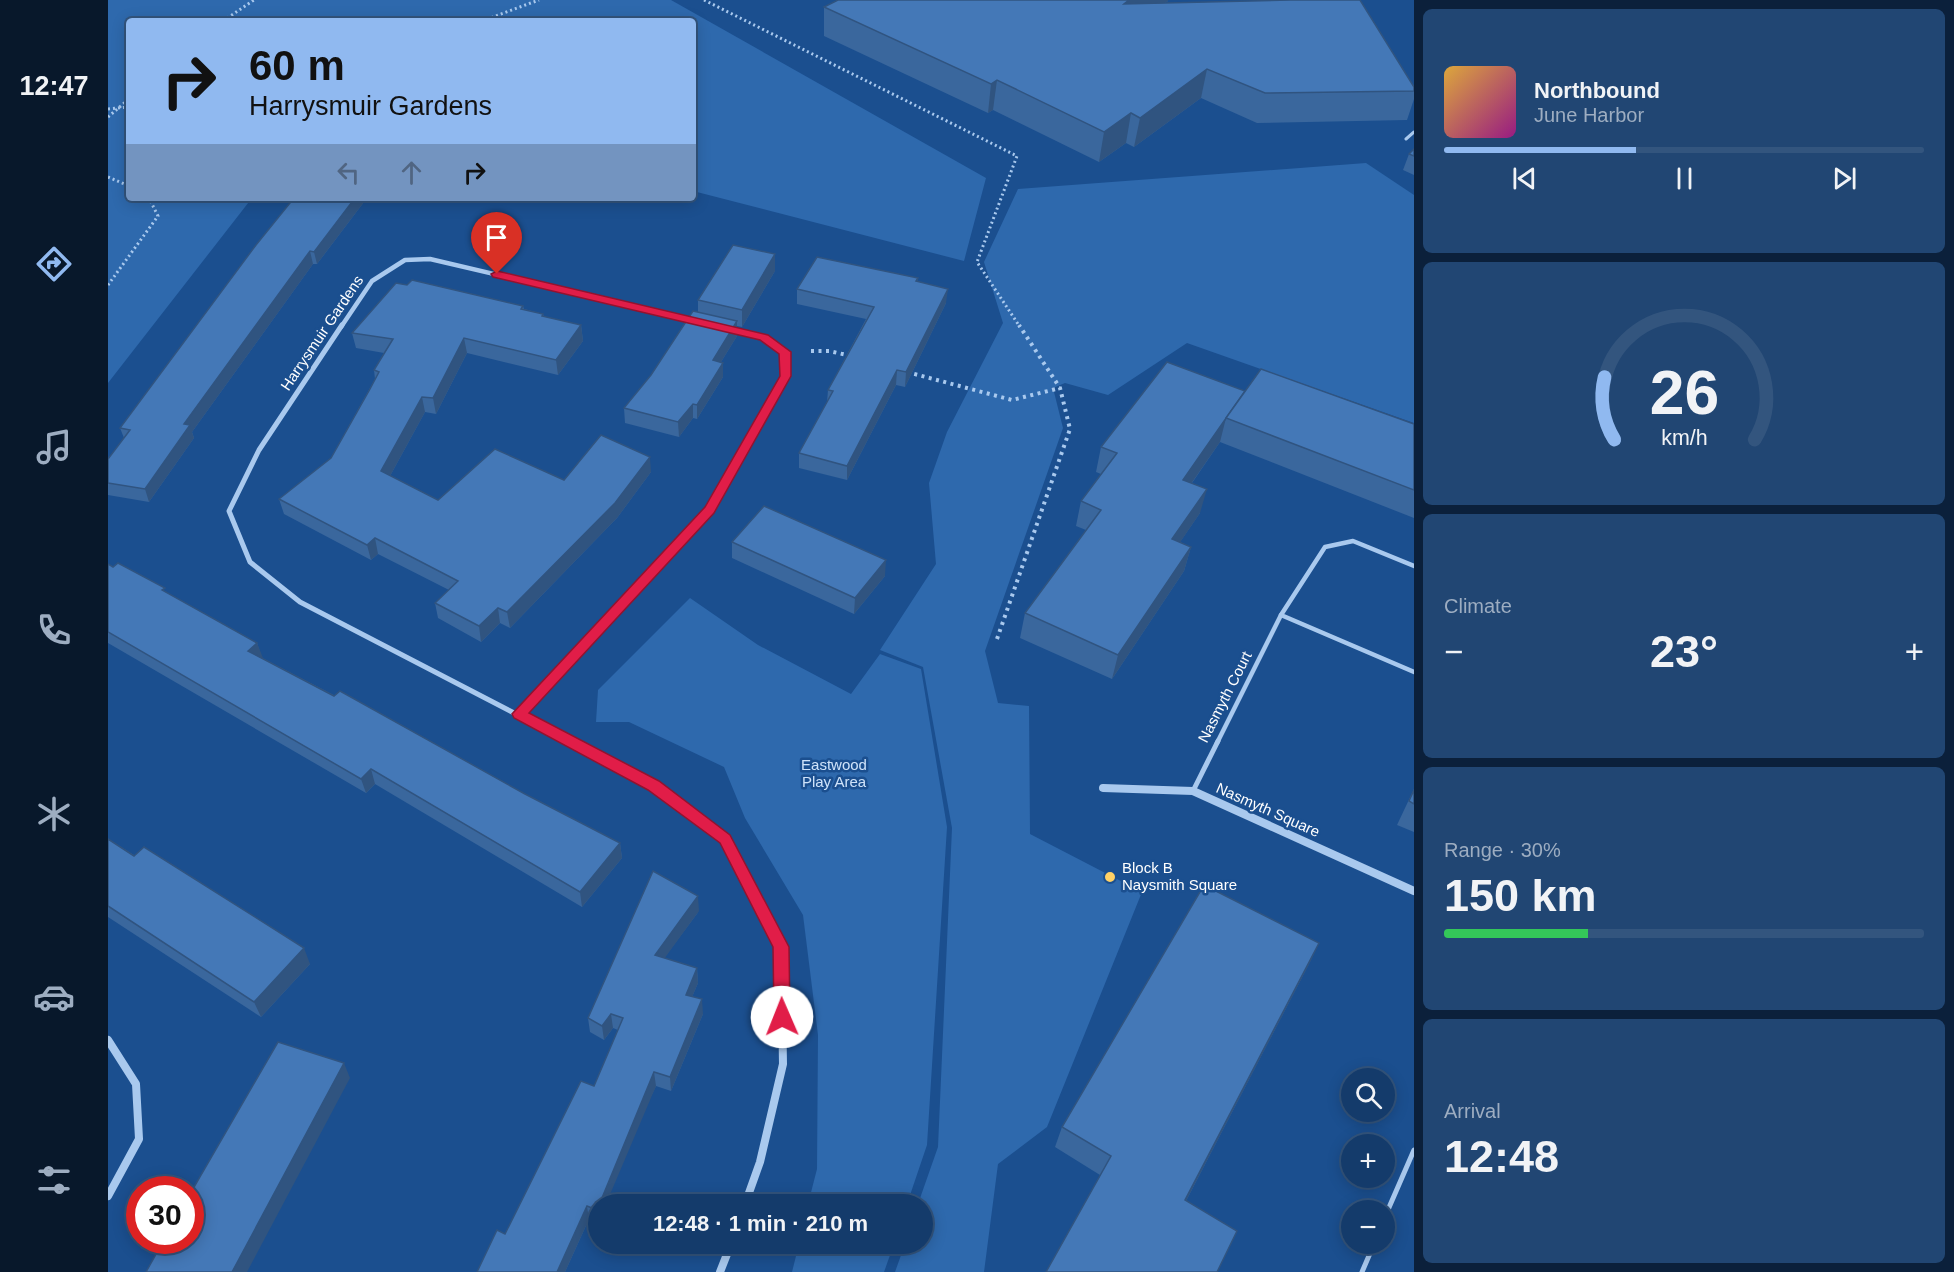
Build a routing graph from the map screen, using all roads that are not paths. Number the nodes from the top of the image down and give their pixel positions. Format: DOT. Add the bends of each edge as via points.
graph roads {
  1 [pos="1414,132"];
  2 [pos="1406,139"];
  3 [pos="706,324"];
  4 [pos="718,326"];
  5 [pos="1414,566"];
  6 [pos="1281,615"];
  7 [pos="1414,672"];
  8 [pos="519,714"];
  9 [pos="1103,788"];
  10 [pos="1193,791"];
  11 [pos="1414,891"];
  12 [pos="108,1040"];
  13 [pos="1414,1150"];
  14 [pos="749,1194"];
  15 [pos="108,1196"];
  16 [pos="1393,1200"];
  17 [pos="726,1254"];
  18 [pos="1370,1254"];
  19 [pos="720,1272"];
  20 [pos="1362,1272"];
  1 -- 2 [label="lane"];
  3 -- 8 [label="street, Harrysmuir Gardens" via="430,259 405,260 372,281 259,450 229,512 250,562 300,602"];
  4 -- 8 [label="street" via="764,337 785,352 786,376 710,510"];
  5 -- 6 [label="lane, Nasmyth Court" via="1353,541 1325,547"];
  6 -- 7 [label="lane"];
  6 -- 10 [label="lane, Nasmyth Court"];
  8 -- 14 [label="street, Harrysmuir Gardens" via="654,785 725,839 781,947 783,1064"];
  9 -- 10 [label="street, Nasmyth Square"];
  10 -- 11 [label="street, Nasmyth Square"];
  12 -- 15 [label="street" via="136,1084 139,1139"];
  13 -- 16 [label="lane"];
  17 -- 19 [label="street"];
  18 -- 20 [label="lane"];
}
